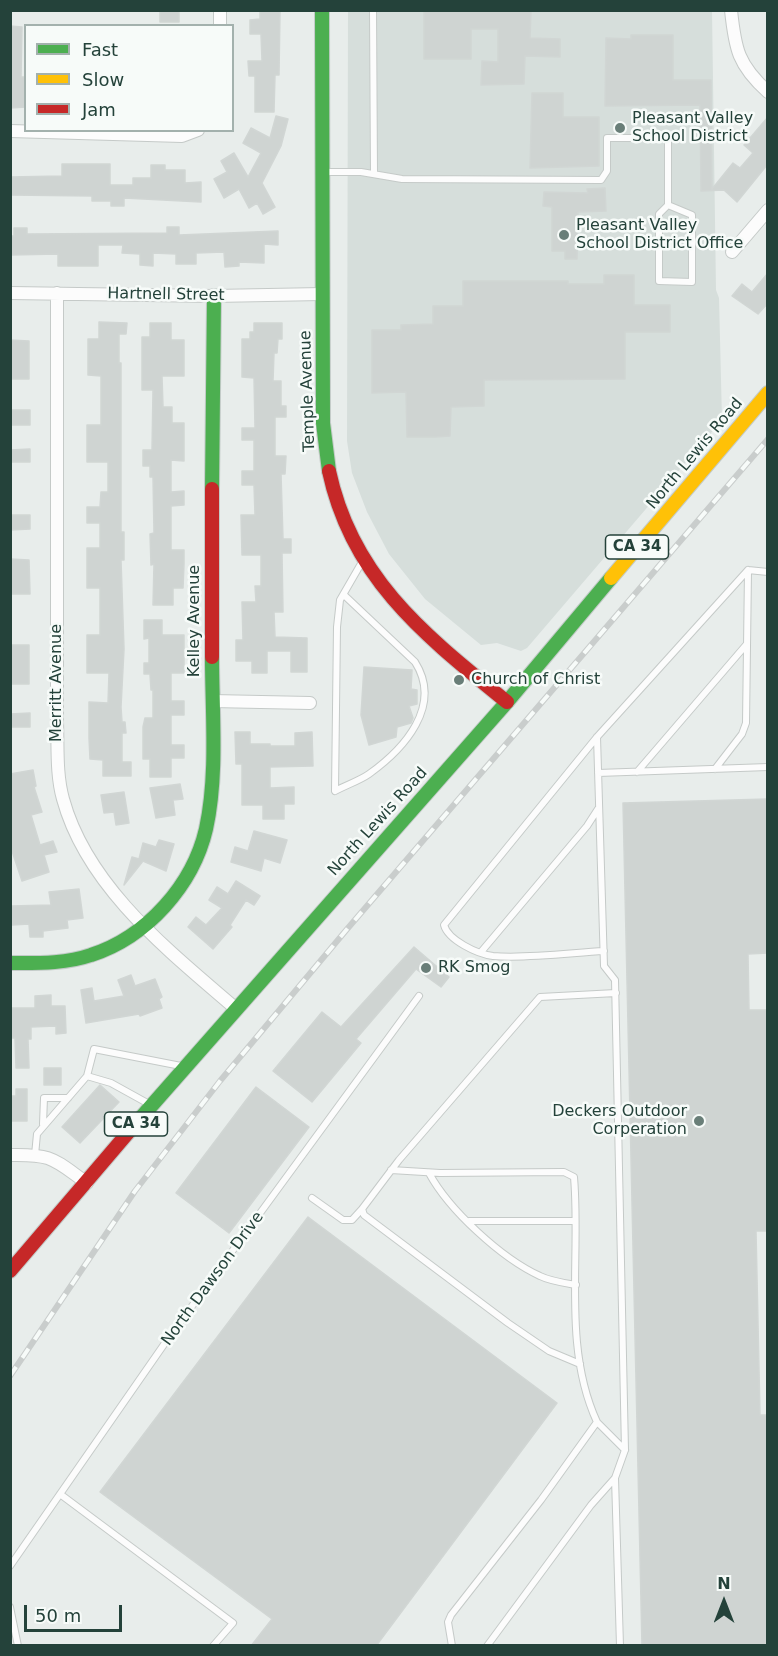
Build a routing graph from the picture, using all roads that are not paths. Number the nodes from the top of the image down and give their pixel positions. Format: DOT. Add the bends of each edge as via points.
graph roads {
  1 [pos="322,10"];
  2 [pos="373,10"];
  3 [pos="730,10"];
  4 [pos="768,92"];
  5 [pos="88,132"];
  6 [pos="193,132"];
  7 [pos="322,172"];
  8 [pos="374,174"];
  9 [pos="668,205"];
  10 [pos="768,210"];
  11 [pos="732,252"];
  12 [pos="10,293"];
  13 [pos="57,293"];
  14 [pos="322,294"];
  15 [pos="214,296"];
  16 [pos="768,393"];
  17 [pos="362,562"];
  18 [pos="748,570"];
  19 [pos="768,572"];
  20 [pos="344,595"];
  21 [pos="747,644"];
  22 [pos="212,701"];
  23 [pos="507,702"];
  24 [pos="310,703"];
  25 [pos="597,737"];
  26 [pos="768,767"];
  27 [pos="715,769"];
  28 [pos="637,772"];
  29 [pos="598,773"];
  30 [pos="599,807"];
  31 [pos="142,924"];
  32 [pos="604,951"];
  33 [pos="481,952"];
  34 [pos="10,963"];
  35 [pos="616,993"];
  36 [pos="419,996"];
  37 [pos="235,1008"];
  38 [pos="185,1067"];
  39 [pos="87,1076"];
  40 [pos="68,1098"];
  41 [pos="152,1105"];
  42 [pos="43,1124"];
  43 [pos="10,1155"];
  44 [pos="35,1155"];
  45 [pos="391,1170"];
  46 [pos="429,1173"];
  47 [pos="87,1183"];
  48 [pos="312,1198"];
  49 [pos="362,1209"];
  50 [pos="469,1221"];
  51 [pos="575,1221"];
  52 [pos="10,1271"];
  53 [pos="576,1285"];
  54 [pos="579,1364"];
  55 [pos="597,1422"];
  56 [pos="625,1450"];
  57 [pos="615,1478"];
  58 [pos="60,1494"];
  59 [pos="10,1566"];
  60 [pos="10,1607"];
  61 [pos="18,1646"];
  62 [pos="213,1646"];
  63 [pos="452,1646"];
  64 [pos="487,1646"];
  65 [pos="620,1646"];
  1 -- 7 [label="main road, Temple Avenue"];
  2 -- 8 [label="lane"];
  3 -- 4 [label="street" via="737,56"];
  5 -- 6 [label="street" via="182,136"];
  7 -- 8 [label="lane"];
  7 -- 14 [label="main road, Temple Avenue"];
  8 -- 9 [label="lane" via="402,179 601,180 607,171 606,138 668,138"];
  9 -- 9 [label="lane" via="659,214 659,281 692,282 692,215"];
  10 -- 11 [label="street"];
  12 -- 13 [label="street, Hartnell Street"];
  13 -- 15 [label="street, Hartnell Street"];
  13 -- 31 [label="street, Merritt Avenue" via="60,788 71,824 85,850"];
  14 -- 15 [label="street, Hartnell Street"];
  14 -- 17 [label="main road, Temple Avenue" via="327,469 340,516"];
  15 -- 22 [label="main road, Kelley Avenue"];
  16 -- 23 [label="main road, North Lewis Road / CA 34"];
  17 -- 20 [label="lane"];
  17 -- 23 [label="main road, Temple Avenue" via="402,612"];
  18 -- 19 [label="lane"];
  18 -- 21 [label="lane"];
  18 -- 25 [label="lane"];
  20 -- 20 [label="lane" via="415,662 422,673 425,699 422,718 395,752 368,776 335,790 337,627"];
  21 -- 27 [label="lane" via="746,723"];
  21 -- 28 [label="lane"];
  22 -- 24 [label="street"];
  22 -- 31 [label="main road, Kelley Avenue" via="211,796 202,844 181,884"];
  23 -- 37 [label="main road, North Lewis Road / CA 34"];
  25 -- 29 [label="lane"];
  25 -- 33 [label="lane" via="447,918 446,930 461,943"];
  26 -- 27 [label="lane"];
  27 -- 28 [label="lane"];
  28 -- 29 [label="lane"];
  29 -- 30 [label="lane"];
  30 -- 32 [label="lane"];
  30 -- 33 [label="lane" via="588,826"];
  31 -- 34 [label="main road, Kelley Avenue" via="120,942 91,955"];
  31 -- 37 [label="street, Merritt Avenue"];
  32 -- 33 [label="lane" via="493,956"];
  32 -- 35 [label="lane" via="604,966 615,980"];
  35 -- 45 [label="lane" via="540,997"];
  35 -- 56 [label="lane"];
  36 -- 58 [label="lane, North Dawson Drive"];
  37 -- 38 [label="main road, North Lewis Road / CA 34"];
  38 -- 39 [label="lane" via="94,1049"];
  38 -- 41 [label="main road, North Lewis Road / CA 34"];
  39 -- 40 [label="lane"];
  39 -- 41 [label="lane" via="111,1083"];
  40 -- 42 [label="lane"];
  40 -- 42 [label="lane" via="44,1098"];
  41 -- 47 [label="main road, North Lewis Road / CA 34"];
  42 -- 44 [label="lane" via="37,1134"];
  43 -- 44 [label="street"];
  44 -- 47 [label="street" via="55,1159"];
  45 -- 46 [label="lane"];
  45 -- 49 [label="lane"];
  46 -- 50 [label="lane" via="455,1209"];
  46 -- 51 [label="lane" via="570,1174 574,1176"];
  47 -- 52 [label="main road, North Lewis Road / CA 34"];
  48 -- 49 [label="lane" via="343,1220 357,1217"];
  49 -- 54 [label="lane" via="364,1215 508,1323 549,1351"];
  50 -- 51 [label="lane"];
  50 -- 53 [label="lane" via="525,1267 541,1276"];
  51 -- 53 [label="lane"];
  53 -- 54 [label="lane"];
  54 -- 55 [label="lane" via="586,1398"];
  55 -- 56 [label="lane"];
  55 -- 63 [label="lane" via="451,1616 448,1622"];
  56 -- 57 [label="lane"];
  57 -- 64 [label="lane"];
  57 -- 65 [label="lane"];
  58 -- 59 [label="lane, North Dawson Drive"];
  58 -- 62 [label="lane" via="233,1623"];
  60 -- 61 [label="lane"];
}
